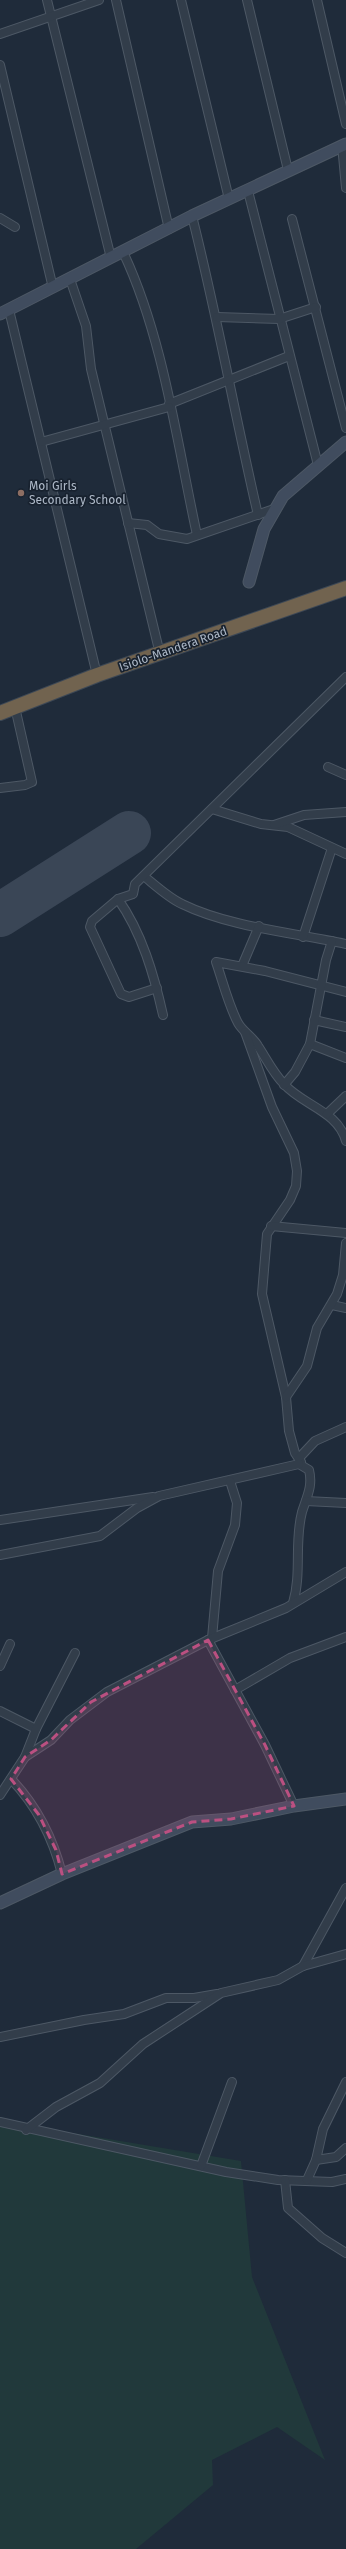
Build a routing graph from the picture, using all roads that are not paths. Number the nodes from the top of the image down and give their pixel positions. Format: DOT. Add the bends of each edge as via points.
graph roads {
  1 [pos="47,0"];
  2 [pos="99,0"];
  3 [pos="116,0"];
  4 [pos="181,0"];
  5 [pos="247,0"];
  6 [pos="317,0"];
  7 [pos="52,17"];
  8 [pos="0,34"];
  9 [pos="0,64"];
  10 [pos="346,124"];
  11 [pos="344,144"];
  12 [pos="288,170"];
  13 [pos="346,188"];
  14 [pos="248,191"];
  15 [pos="229,199"];
  16 [pos="192,216"];
  17 [pos="0,218"];
  18 [pos="292,219"];
  19 [pos="15,227"];
  20 [pos="169,229"];
  21 [pos="123,252"];
  22 [pos="111,258"];
  23 [pos="70,279"];
  24 [pos="53,288"];
  25 [pos="316,307"];
  26 [pos="5,312"];
  27 [pos="217,317"];
  28 [pos="279,319"];
  29 [pos="289,356"];
  30 [pos="228,381"];
  31 [pos="169,405"];
  32 [pos="104,426"];
  33 [pos="346,428"];
  34 [pos="41,442"];
  35 [pos="346,442"];
  36 [pos="318,464"];
  37 [pos="274,509"];
  38 [pos="258,515"];
  39 [pos="128,523"];
  40 [pos="197,535"];
  41 [pos="249,582"];
  42 [pos="346,588"];
  43 [pos="160,654"];
  44 [pos="97,675"];
  45 [pos="346,677"];
  46 [pos="15,707"];
  47 [pos="0,713"];
  48 [pos="328,767"];
  49 [pos="346,775"];
  50 [pos="0,788"];
  51 [pos="212,809"];
  52 [pos="346,812"];
  53 [pos="272,826"];
  54 [pos="332,848"];
  55 [pos="346,854"];
  56 [pos="145,877"];
  57 [pos="118,899"];
  58 [pos="259,926"];
  59 [pos="303,937"];
  60 [pos="332,941"];
  61 [pos="346,944"];
  62 [pos="242,966"];
  63 [pos="321,987"];
  64 [pos="157,988"];
  65 [pos="346,992"];
  66 [pos="163,1015"];
  67 [pos="314,1020"];
  68 [pos="346,1027"];
  69 [pos="245,1032"];
  70 [pos="310,1044"];
  71 [pos="346,1058"];
  72 [pos="284,1085"];
  73 [pos="346,1096"];
  74 [pos="326,1114"];
  75 [pos="346,1141"];
  76 [pos="271,1226"];
  77 [pos="346,1234"];
  78 [pos="346,1243"];
  79 [pos="332,1305"];
  80 [pos="346,1308"];
  81 [pos="286,1397"];
  82 [pos="346,1427"];
  83 [pos="299,1461"];
  84 [pos="230,1481"];
  85 [pos="159,1496"];
  86 [pos="306,1501"];
  87 [pos="346,1503"];
  88 [pos="0,1520"];
  89 [pos="0,1555"];
  90 [pos="346,1572"];
  91 [pos="293,1603"];
  92 [pos="346,1637"];
  93 [pos="210,1639"];
  94 [pos="10,1644"];
  95 [pos="75,1653"];
  96 [pos="0,1666"];
  97 [pos="235,1690"];
  98 [pos="0,1711"];
  99 [pos="36,1729"];
  100 [pos="25,1757"];
  101 [pos="11,1779"];
  102 [pos="0,1795"];
  103 [pos="346,1799"];
  104 [pos="294,1806"];
  105 [pos="62,1874"];
  106 [pos="346,1888"];
  107 [pos="0,1903"];
  108 [pos="346,1954"];
  109 [pos="303,1966"];
  110 [pos="221,1993"];
  111 [pos="0,2037"];
  112 [pos="232,2082"];
  113 [pos="346,2082"];
  114 [pos="0,2122"];
  115 [pos="26,2130"];
  116 [pos="346,2148"];
  117 [pos="316,2160"];
  118 [pos="201,2166"];
  119 [pos="346,2179"];
  120 [pos="285,2180"];
  121 [pos="307,2180"];
  122 [pos="346,2252"];
  1 -- 7 [label="street"];
  2 -- 7 [label="street"];
  3 -- 20 [label="street"];
  4 -- 15 [label="street"];
  5 -- 12 [label="street"];
  6 -- 10 [label="street"];
  7 -- 8 [label="street"];
  7 -- 22 [label="street"];
  9 -- 24 [label="street"];
  11 -- 12 [label="main road"];
  11 -- 13 [label="street"];
  12 -- 14 [label="main road"];
  14 -- 15 [label="main road"];
  14 -- 28 [label="street"];
  15 -- 16 [label="main road"];
  16 -- 20 [label="main road"];
  16 -- 27 [label="street"];
  17 -- 19 [label="street"];
  18 -- 25 [label="street"];
  20 -- 21 [label="main road"];
  21 -- 22 [label="main road"];
  21 -- 31 [label="street" via="142,292"];
  22 -- 23 [label="main road"];
  23 -- 24 [label="main road"];
  23 -- 32 [label="street" via="86,326 91,369"];
  24 -- 26 [label="main road"];
  25 -- 28 [label="street"];
  25 -- 33 [label="street"];
  26 -- 34 [label="street"];
  27 -- 28 [label="street"];
  27 -- 30 [label="street"];
  28 -- 29 [label="street"];
  29 -- 30 [label="street"];
  29 -- 36 [label="street"];
  30 -- 31 [label="street"];
  30 -- 38 [label="street"];
  31 -- 32 [label="street"];
  31 -- 40 [label="street"];
  32 -- 34 [label="street"];
  32 -- 39 [label="street"];
  34 -- 44 [label="street"];
  35 -- 36 [label="main road"];
  36 -- 37 [label="main road" via="283,496"];
  37 -- 38 [label="street"];
  37 -- 41 [label="main road" via="264,529"];
  38 -- 40 [label="street"];
  39 -- 40 [label="street" via="147,525 159,534 177,539"];
  39 -- 43 [label="street"];
  42 -- 43 [label="highway, Isiolo-Mandera Road"];
  43 -- 44 [label="highway, Isiolo-Mandera Road"];
  44 -- 46 [label="highway, Isiolo-Mandera Road"];
  45 -- 51 [label="street"];
  46 -- 47 [label="highway, Isiolo-Mandera Road"];
  46 -- 50 [label="street" via="32,782"];
  48 -- 49 [label="street"];
  51 -- 53 [label="street"];
  51 -- 56 [label="street"];
  52 -- 53 [label="street" via="304,815"];
  53 -- 54 [label="street" via="288,827"];
  54 -- 55 [label="street"];
  54 -- 59 [label="street"];
  56 -- 57 [label="street" via="135,884 133,894"];
  56 -- 58 [label="street" via="181,904"];
  57 -- 64 [label="street" via="132,920"];
  57 -- 64 [label="street" via="92,921 90,927 121,994 129,997"];
  58 -- 59 [label="street"];
  58 -- 62 [label="street"];
  59 -- 60 [label="street"];
  60 -- 61 [label="street"];
  60 -- 63 [label="street"];
  62 -- 63 [label="street"];
  62 -- 69 [label="street" via="216,962 228,999 238,1023"];
  63 -- 65 [label="street"];
  63 -- 67 [label="street"];
  64 -- 66 [label="street"];
  67 -- 68 [label="street"];
  67 -- 70 [label="street"];
  69 -- 72 [label="street" via="257,1043"];
  69 -- 76 [label="street" via="272,1106 294,1153 297,1172 296,1186 290,1200"];
  70 -- 71 [label="street"];
  70 -- 72 [label="street" via="295,1072"];
  72 -- 74 [label="street"];
  73 -- 74 [label="street"];
  74 -- 75 [label="street" via="340,1128"];
  76 -- 77 [label="street"];
  76 -- 81 [label="street" via="267,1234 262,1294"];
  78 -- 79 [label="street" via="343,1275"];
  79 -- 80 [label="street"];
  79 -- 81 [label="street" via="317,1328 307,1366"];
  81 -- 83 [label="street" via="289,1431"];
  82 -- 83 [label="street" via="315,1441"];
  83 -- 84 [label="street"];
  83 -- 86 [label="street" via="310,1470 312,1486"];
  84 -- 85 [label="street"];
  84 -- 93 [label="street" via="237,1503 235,1525 218,1571"];
  85 -- 88 [label="street"];
  85 -- 89 [label="street" via="137,1508 100,1536"];
  86 -- 87 [label="street"];
  86 -- 91 [label="street" via="297,1537 298,1587"];
  90 -- 91 [label="street"];
  91 -- 93 [label="street"];
  92 -- 97 [label="street" via="290,1658"];
  93 -- 97 [label="street"];
  93 -- 100 [label="street" via="106,1692 70,1720 51,1740"];
  94 -- 96 [label="street"];
  95 -- 99 [label="street"];
  97 -- 104 [label="street"];
  98 -- 99 [label="street"];
  99 -- 100 [label="street"];
  100 -- 101 [label="street"];
  101 -- 102 [label="street"];
  101 -- 105 [label="street" via="39,1815 56,1850"];
  103 -- 104 [label="main road"];
  104 -- 105 [label="main road" via="231,1819 192,1822"];
  105 -- 107 [label="main road"];
  106 -- 109 [label="street"];
  108 -- 109 [label="street"];
  109 -- 110 [label="street" via="278,1980"];
  110 -- 111 [label="street" via="194,1998 166,1998 124,2014"];
  110 -- 115 [label="street" via="143,2044 100,2083 56,2107"];
  112 -- 118 [label="street"];
  113 -- 117 [label="street" via="323,2129"];
  114 -- 115 [label="street"];
  115 -- 118 [label="street"];
  116 -- 117 [label="street" via="336,2157"];
  117 -- 121 [label="street"];
  118 -- 120 [label="street"];
  119 -- 121 [label="street" via="332,2182"];
  120 -- 121 [label="street"];
  120 -- 122 [label="street" via="288,2208 322,2238"];
}
